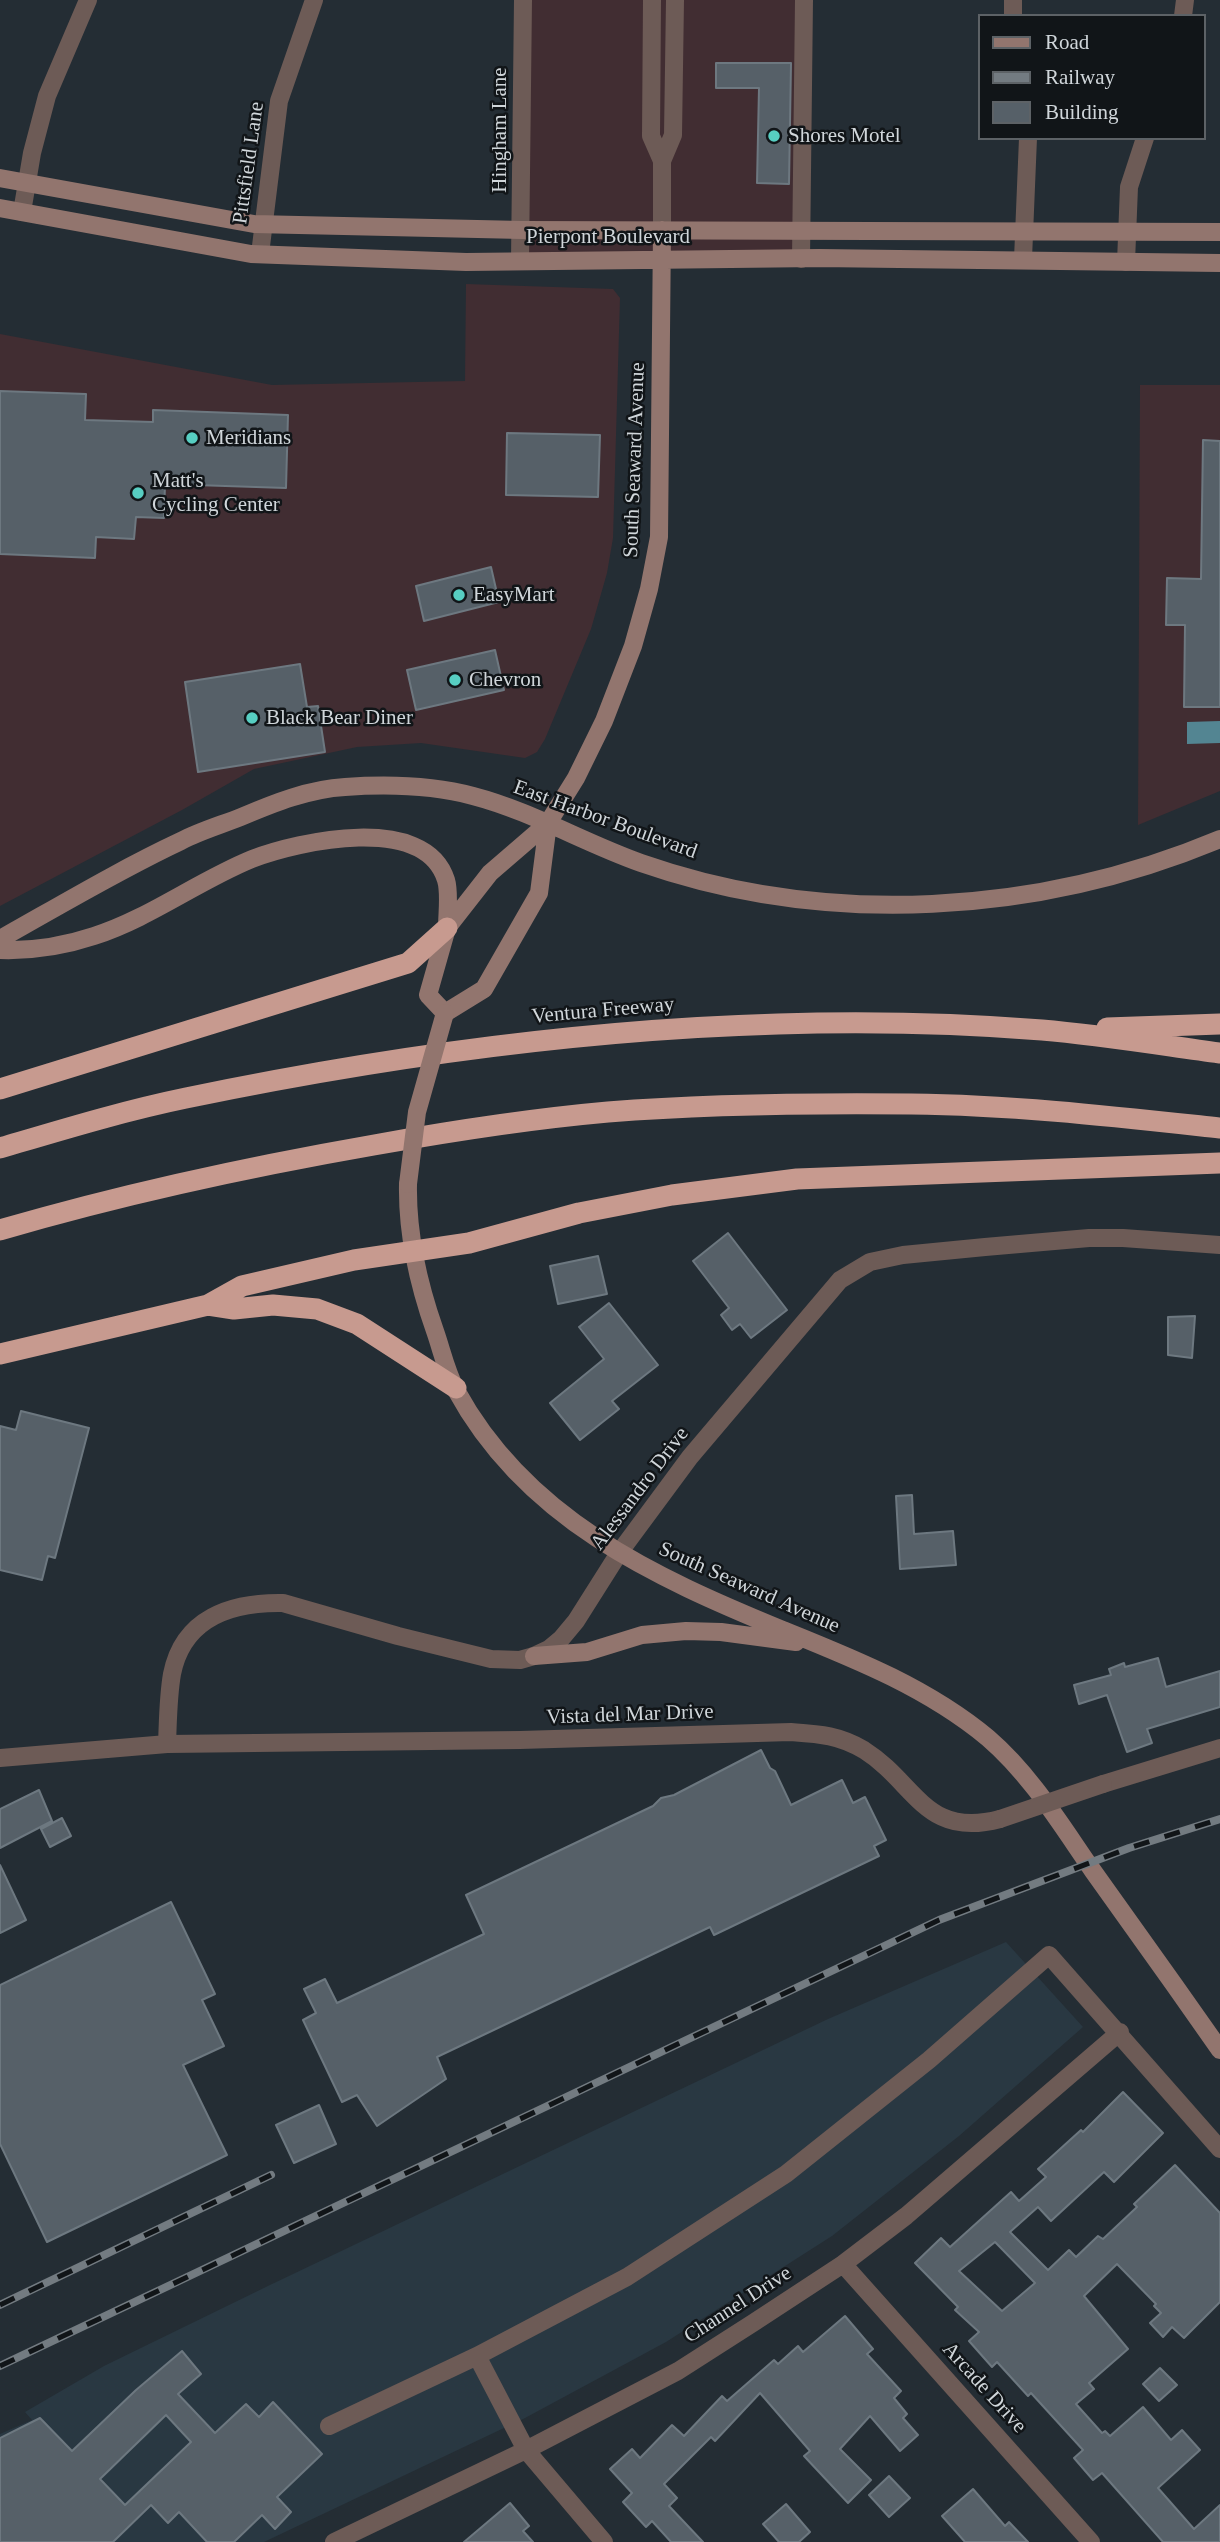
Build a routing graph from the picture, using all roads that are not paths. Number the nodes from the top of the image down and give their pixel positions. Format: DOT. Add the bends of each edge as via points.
graph roads {
  1 [pos="88,0"];
  2 [pos="314,0"];
  3 [pos="523,0"];
  4 [pos="652,0"];
  5 [pos="675,0"];
  6 [pos="804,0"];
  7 [pos="651,94"];
  8 [pos="674,94"];
  9 [pos="1028,140"];
  10 [pos="1144,140"];
  11 [pos="662,161"];
  12 [pos="0,178"];
  13 [pos="27,183"];
  14 [pos="0,208"];
  15 [pos="22,212"];
  16 [pos="263,225"];
  17 [pos="522,230"];
  18 [pos="662,230"];
  19 [pos="802,230"];
  20 [pos="1024,231"];
  21 [pos="1127,232"];
  22 [pos="1220,232"];
  23 [pos="260,254"];
  24 [pos="801,259"];
  25 [pos="1023,259"];
  26 [pos="520,260"];
  27 [pos="662,260"];
  28 [pos="1126,262"];
  29 [pos="1220,263"];
  30 [pos="548,823"];
  31 [pos="1220,839"];
  32 [pos="447,928"];
  33 [pos="0,939"];
  34 [pos="0,950"];
  35 [pos="445,1013"];
  36 [pos="1220,1024"];
  37 [pos="1042,1030"];
  38 [pos="1220,1053"];
  39 [pos="0,1088"];
  40 [pos="1220,1128"];
  41 [pos="0,1147"];
  42 [pos="1220,1163"];
  43 [pos="0,1230"];
  44 [pos="1220,1245"];
  45 [pos="412,1252"];
  46 [pos="208,1305"];
  47 [pos="0,1354"];
  48 [pos="456,1388"];
  49 [pos="619,1553"];
  50 [pos="824,1646"];
  51 [pos="534,1656"];
  52 [pos="167,1744"];
  53 [pos="1220,1748"];
  54 [pos="0,1758"];
  55 [pos="1119,2032"];
  56 [pos="1220,2050"];
  57 [pos="1220,2149"];
  58 [pos="843,2263"];
  59 [pos="477,2356"];
  60 [pos="329,2426"];
  61 [pos="526,2449"];
  62 [pos="334,2542"];
  63 [pos="604,2542"];
  64 [pos="1091,2542"];
  1 -- 13 [label="street" via="47,96"];
  2 -- 16 [label="street, Pittsfield Lane" via="279,101"];
  3 -- 17 [label="street, Hingham Lane"];
  4 -- 7 [label="street, South Seaward Avenue"];
  5 -- 8 [label="street, South Seaward Avenue"];
  6 -- 19 [label="street"];
  7 -- 8 [label="street"];
  7 -- 11 [label="street, South Seaward Avenue" via="650,136"];
  8 -- 11 [label="street, South Seaward Avenue" via="673,135"];
  9 -- 20 [label="street"];
  10 -- 21 [label="street" via="1129,187"];
  11 -- 18 [label="street, South Seaward Avenue"];
  12 -- 13 [label="main road, Pierpont Boulevard"];
  13 -- 15 [label="street"];
  13 -- 16 [label="main road, Pierpont Boulevard"];
  14 -- 15 [label="main road, Pierpont Boulevard"];
  15 -- 23 [label="main road, Pierpont Boulevard"];
  16 -- 17 [label="main road, Pierpont Boulevard"];
  16 -- 23 [label="street, Pittsfield Lane"];
  17 -- 18 [label="main road, Pierpont Boulevard"];
  17 -- 26 [label="street, Hingham Lane"];
  18 -- 19 [label="main road, Pierpont Boulevard"];
  18 -- 27 [label="main road, South Seaward Avenue"];
  19 -- 20 [label="main road, Pierpont Boulevard"];
  19 -- 24 [label="street"];
  20 -- 21 [label="main road, Pierpont Boulevard"];
  20 -- 25 [label="street"];
  21 -- 22 [label="main road, Pierpont Boulevard"];
  21 -- 28 [label="street"];
  23 -- 26 [label="main road, Pierpont Boulevard"];
  24 -- 25 [label="main road, Pierpont Boulevard"];
  24 -- 27 [label="main road, Pierpont Boulevard"];
  25 -- 28 [label="main road, Pierpont Boulevard"];
  26 -- 27 [label="main road, Pierpont Boulevard"];
  27 -- 30 [label="main road, South Seaward Avenue" via="661,491 659,537 649,589 604,721"];
  28 -- 29 [label="main road, Pierpont Boulevard"];
  30 -- 31 [label="main road, East Harbor Boulevard" via="605,849 689,877 843,903 1000,898 1048,891 1141,868"];
  30 -- 32 [label="main road, South Seaward Avenue" via="490,873"];
  30 -- 33 [label="main road, East Harbor Boulevard" via="475,796 410,785 308,793 182,840"];
  30 -- 35 [label="main road, South Seaward Avenue" via="539,892 484,989"];
  32 -- 34 [label="main road" via="446,881 438,866 424,852 376,836 315,842 253,859 95,936 29,951"];
  32 -- 35 [label="main road, South Seaward Avenue" via="428,995"];
  32 -- 39 [label="highway" via="408,963"];
  35 -- 45 [label="main road, South Seaward Avenue, bridge" via="416,1112 407,1201"];
  36 -- 37 [label="highway"];
  37 -- 38 [label="highway, Ventura Freeway"];
  37 -- 41 [label="highway, Ventura Freeway" via="875,1023 730,1025 472,1047 183,1098"];
  40 -- 43 [label="highway" via="1024,1109 913,1104 607,1112 470,1128 290,1159 180,1182"];
  42 -- 45 [label="highway" via="797,1179 672,1195"];
  44 -- 49 [label="street, Alessandro Drive" via="1088,1238 870,1262 840,1280 691,1457"];
  45 -- 46 [label="highway" via="354,1260 242,1286"];
  45 -- 48 [label="main road, South Seaward Avenue" via="424,1304"];
  46 -- 47 [label="highway"];
  46 -- 48 [label="highway" via="317,1309 357,1324"];
  48 -- 49 [label="main road, South Seaward Avenue" via="500,1454 528,1485 564,1517"];
  49 -- 50 [label="main road, South Seaward Avenue" via="712,1601"];
  49 -- 51 [label="street, Alessandro Drive" via="569,1630"];
  50 -- 51 [label="main road" via="686,1631 642,1635 587,1652"];
  50 -- 56 [label="main road, South Seaward Avenue" via="935,1700 998,1749 1033,1784"];
  51 -- 52 [label="street, Alessandro Drive" via="491,1659 283,1603 230,1608 200,1626 178,1656"];
  52 -- 53 [label="street, Vista del Mar Drive, bridge" via="791,1732 829,1735 864,1751 940,1817 964,1825 1000,1819"];
  52 -- 54 [label="street, Vista del Mar Drive"];
  55 -- 57 [label="street"];
  55 -- 58 [label="street, Channel Drive" via="915,2208"];
  55 -- 59 [label="street" via="1049,1955 929,2060 786,2174 627,2277"];
  58 -- 61 [label="street, Channel Drive" via="678,2371"];
  58 -- 64 [label="street, Arcade Drive"];
  59 -- 60 [label="street"];
  59 -- 61 [label="street"];
  61 -- 62 [label="street, Channel Drive"];
  61 -- 63 [label="street"];
}
